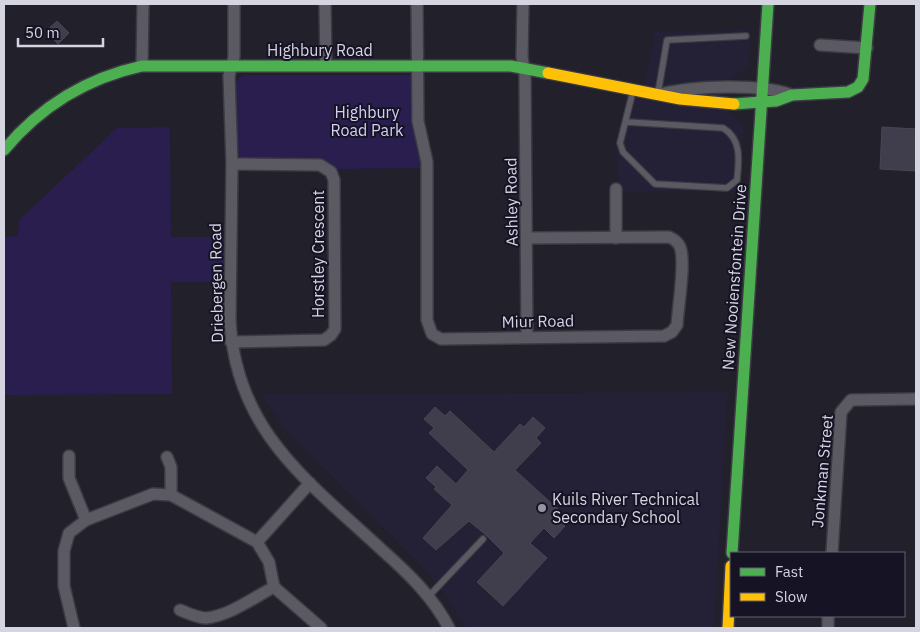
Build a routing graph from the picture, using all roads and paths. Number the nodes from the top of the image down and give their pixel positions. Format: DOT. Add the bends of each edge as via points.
graph roads {
  1 [pos="143,4"];
  2 [pos="234,4"];
  3 [pos="325,4"];
  4 [pos="417,4"];
  5 [pos="523,4"];
  6 [pos="768,4"];
  7 [pos="870,4"];
  8 [pos="746,36"];
  9 [pos="820,45"];
  10 [pos="867,48"];
  11 [pos="326,65"];
  12 [pos="417,65"];
  13 [pos="142,66"];
  14 [pos="231,67"];
  15 [pos="524,67"];
  16 [pos="763,88"];
  17 [pos="633,91"];
  18 [pos="659,94"];
  19 [pos="792,94"];
  20 [pos="762,102"];
  21 [pos="627,122"];
  22 [pos="5,146"];
  23 [pos="232,164"];
  24 [pos="616,189"];
  25 [pos="528,238"];
  26 [pos="616,238"];
  27 [pos="527,337"];
  28 [pos="231,342"];
  29 [pos="916,400"];
  30 [pos="69,456"];
  31 [pos="166,457"];
  32 [pos="310,483"];
  33 [pos="171,495"];
  34 [pos="86,520"];
  35 [pos="483,540"];
  36 [pos="256,542"];
  37 [pos="732,552"];
  38 [pos="832,552"];
  39 [pos="274,587"];
  40 [pos="730,587"];
  41 [pos="428,597"];
  42 [pos="180,610"];
  43 [pos="74,628"];
  44 [pos="321,628"];
  45 [pos="449,628"];
  46 [pos="728,628"];
  1 -- 13 [label="street"];
  2 -- 14 [label="street, Driebergen Road" via="234,57"];
  3 -- 11 [label="street"];
  4 -- 12 [label="street"];
  5 -- 15 [label="street, Ashley Road"];
  6 -- 16 [label="street, New Nooiensfontein Drive"];
  7 -- 10 [label="street"];
  8 -- 18 [label="lane" via="667,40"];
  9 -- 10 [label="street"];
  10 -- 19 [label="street, Highbury Road" via="863,79 858,87 848,92"];
  11 -- 12 [label="street, Highbury Road"];
  11 -- 14 [label="street, Highbury Road"];
  12 -- 15 [label="street, Highbury Road"];
  12 -- 27 [label="street, Miur Road" via="418,120 427,162 428,329 441,339"];
  13 -- 14 [label="street, Highbury Road"];
  13 -- 22 [label="street, Highbury Road" via="100,76 71,91"];
  14 -- 23 [label="street, Driebergen Road"];
  15 -- 17 [label="street, Highbury Road"];
  15 -- 25 [label="street, Ashley Road"];
  16 -- 18 [label="street, Highbury Road" via="682,88"];
  16 -- 19 [label="street, Highbury Road" via="777,88"];
  16 -- 20 [label="street, New Nooiensfontein Drive"];
  17 -- 18 [label="street, Highbury Road"];
  17 -- 21 [label="lane"];
  18 -- 20 [label="street, Highbury Road" via="735,104"];
  19 -- 20 [label="street, Highbury Road" via="776,101"];
  20 -- 37 [label="street, New Nooiensfontein Drive"];
  21 -- 21 [label="lane" via="723,128 734,136 737,144 738,180 727,188 655,184 623,152 620,143"];
  23 -- 28 [label="street, Driebergen Road"];
  23 -- 28 [label="street, Horstley Crescent" via="320,165 331,172 334,180 335,329 324,340"];
  24 -- 26 [label="street"];
  25 -- 26 [label="street, Miur Road"];
  25 -- 27 [label="street, Ashley Road"];
  26 -- 27 [label="street, Miur Road" via="669,237 678,243 682,255 677,325 672,332 664,336"];
  28 -- 32 [label="street, Driebergen Road" via="245,393 267,435 286,460"];
  29 -- 38 [label="street, Jonkman Street" via="851,400 841,412"];
  30 -- 34 [label="street" via="68,478"];
  31 -- 33 [label="street" via="172,467"];
  32 -- 36 [label="street"];
  32 -- 41 [label="street, Driebergen Road"];
  33 -- 34 [label="street" via="153,494"];
  33 -- 36 [label="street"];
  34 -- 43 [label="street" via="69,534 64,551 64,586"];
  35 -- 41 [label="lane"];
  36 -- 39 [label="street" via="269,562"];
  39 -- 42 [label="street" via="227,612 212,616 196,617"];
  39 -- 44 [label="street"];
  40 -- 46 [label="street"];
  41 -- 45 [label="street, Driebergen Road"];
}
